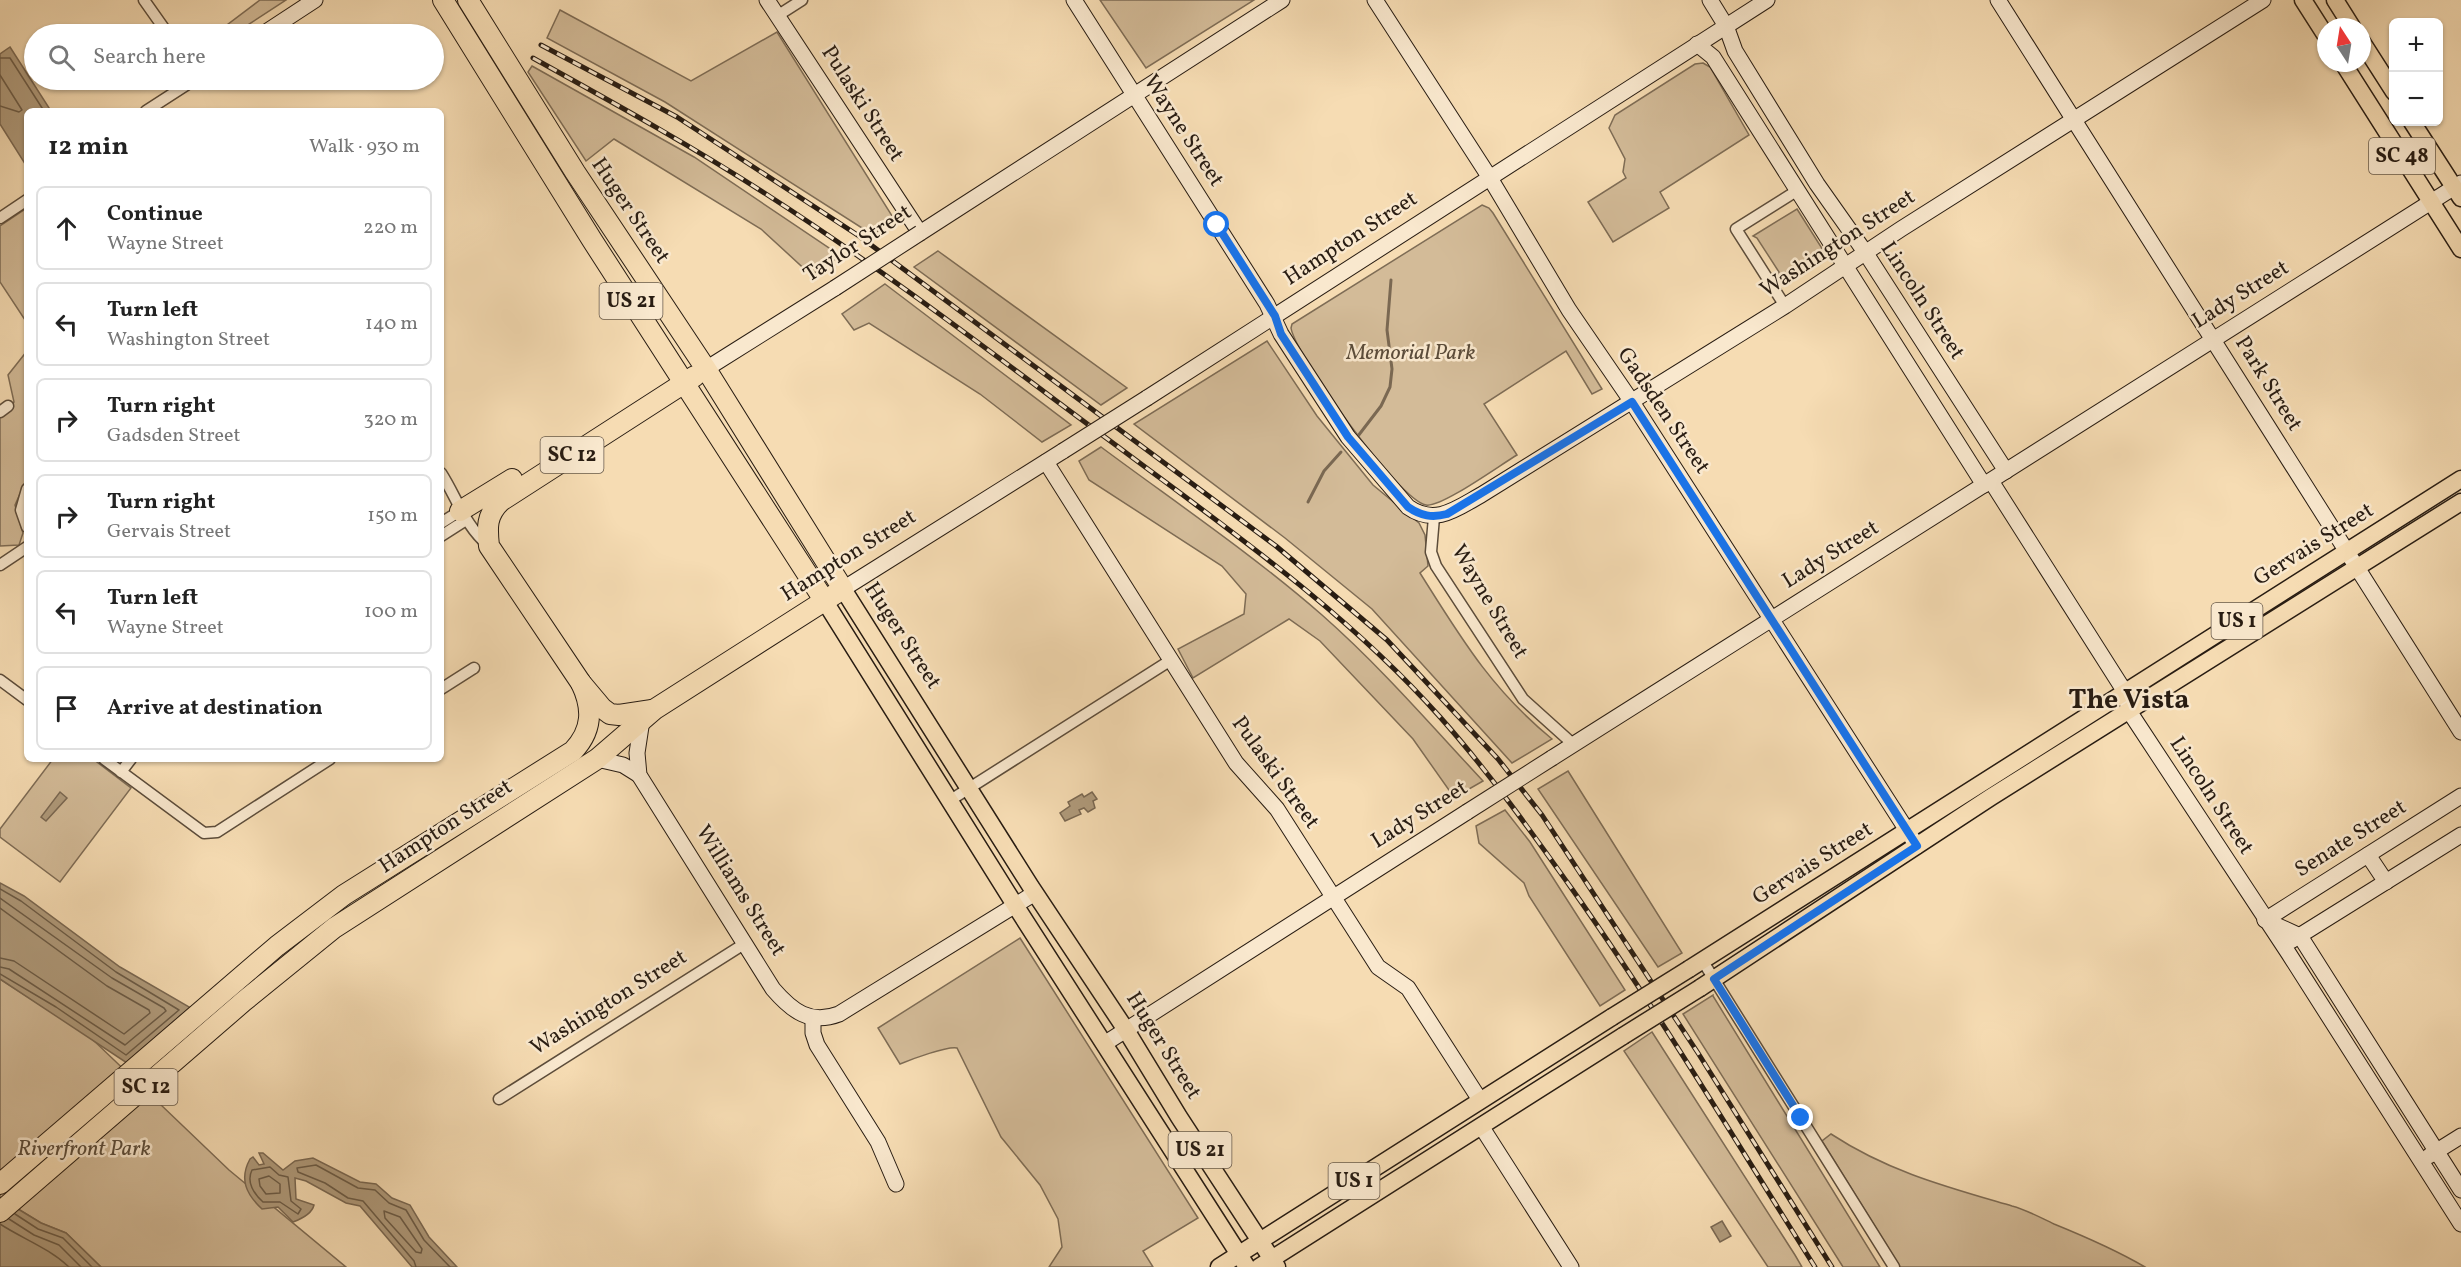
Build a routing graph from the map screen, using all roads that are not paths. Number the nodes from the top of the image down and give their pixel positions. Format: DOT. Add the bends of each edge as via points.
graph roads {
  1 [pos="144,0"];
  2 [pos="315,0"];
  3 [pos="442,0"];
  4 [pos="468,0"];
  5 [pos="767,0"];
  6 [pos="802,0"];
  7 [pos="1074,0"];
  8 [pos="1282,0"];
  9 [pos="1375,0"];
  10 [pos="1710,0"];
  11 [pos="1767,0"];
  12 [pos="1998,0"];
  13 [pos="2263,0"];
  14 [pos="2303,0"];
  15 [pos="2335,0"];
  16 [pos="777,16"];
  17 [pos="2346,18"];
  18 [pos="2317,22"];
  19 [pos="161,24"];
  20 [pos="278,24"];
  21 [pos="1726,26"];
  22 [pos="1697,44"];
  23 [pos="2371,56"];
  24 [pos="2349,72"];
  25 [pos="2389,84"];
  26 [pos="179,90"];
  27 [pos="1134,97"];
  28 [pos="151,108"];
  29 [pos="2074,120"];
  30 [pos="2415,126"];
  31 [pos="1490,178"];
  32 [pos="2459,189"];
  33 [pos="1798,190"];
  34 [pos="24,202"];
  35 [pos="2431,202"];
  36 [pos="0,218"];
  37 [pos="920,233"];
  38 [pos="2461,249"];
  39 [pos="1865,252"];
  40 [pos="1846,265"];
  41 [pos="1785,306"];
  42 [pos="1275,316"];
  43 [pos="2213,339"];
  44 [pos="706,369"];
  45 [pos="684,382"];
  46 [pos="1632,402"];
  47 [pos="1046,462"];
  48 [pos="552,468"];
  49 [pos="2006,471"];
  50 [pos="444,478"];
  51 [pos="2461,479"];
  52 [pos="1988,483"];
  53 [pos="24,500"];
  54 [pos="2461,502"];
  55 [pos="463,515"];
  56 [pos="1434,517"];
  57 [pos="24,518"];
  58 [pos="444,522"];
  59 [pos="444,533"];
  60 [pos="489,546"];
  61 [pos="24,549"];
  62 [pos="2348,550"];
  63 [pos="0,565"];
  64 [pos="2357,567"];
  65 [pos="843,589"];
  66 [pos="824,600"];
  67 [pos="1773,619"];
  68 [pos="1171,660"];
  69 [pos="474,668"];
  70 [pos="0,680"];
  71 [pos="581,683"];
  72 [pos="444,686"];
  73 [pos="2125,692"];
  74 [pos="24,698"];
  75 [pos="2129,711"];
  76 [pos="648,715"];
  77 [pos="2461,732"];
  78 [pos="1574,745"];
  79 [pos="597,759"];
  80 [pos="111,762"];
  81 [pos="129,762"];
  82 [pos="325,762"];
  83 [pos="122,772"];
  84 [pos="639,775"];
  85 [pos="969,789"];
  86 [pos="2461,796"];
  87 [pos="950,801"];
  88 [pos="1908,831"];
  89 [pos="2461,835"];
  90 [pos="1917,846"];
  91 [pos="2368,855"];
  92 [pos="2386,882"];
  93 [pos="1035,893"];
  94 [pos="1334,898"];
  95 [pos="1015,905"];
  96 [pos="2265,920"];
  97 [pos="2300,936"];
  98 [pos="744,944"];
  99 [pos="2284,946"];
  100 [pos="1696,964"];
  101 [pos="1707,983"];
  102 [pos="813,1018"];
  103 [pos="1126,1030"];
  104 [pos="1104,1044"];
  105 [pos="1516,1078"];
  106 [pos="499,1099"];
  107 [pos="1480,1100"];
  108 [pos="1481,1126"];
  109 [pos="2461,1136"];
  110 [pos="2436,1152"];
  111 [pos="2421,1161"];
  112 [pos="0,1184"];
  113 [pos="896,1184"];
  114 [pos="2461,1190"];
  115 [pos="0,1212"];
  116 [pos="2461,1224"];
  117 [pos="1260,1241"];
  118 [pos="1243,1261"];
  119 [pos="1270,1264"];
  120 [pos="1219,1267"];
  121 [pos="1571,1267"];
  122 [pos="1894,1267"];
  1 -- 19 [label="street"];
  2 -- 20 [label="street"];
  3 -- 45 [label="highway, Huger Street / US 21"];
  4 -- 44 [label="highway, Huger Street / US 21" via="575,172"];
  5 -- 16 [label="street, Pulaski Street"];
  6 -- 16 [label="street"];
  7 -- 27 [label="street, Wayne Street"];
  8 -- 27 [label="street, Taylor Street / SC 12"];
  9 -- 31 [label="street, Gadsden Street"];
  10 -- 21 [label="street, Lincoln Street"];
  11 -- 21 [label="street, Hampton Street / SC 12"];
  12 -- 29 [label="street, Park Street"];
  13 -- 29 [label="street, Washington Street"];
  14 -- 18 [label="main road"];
  15 -- 17 [label="main road"];
  16 -- 37 [label="street, Pulaski Street"];
  21 -- 22 [label="street, Hampton Street / SC 12"];
  21 -- 39 [label="street, Lincoln Street" via="1741,60"];
  22 -- 31 [label="street, Hampton Street / SC 12"];
  22 -- 33 [label="street, Lincoln Street" via="1713,57"];
  23 -- 25 [label="main road"];
  24 -- 35 [label="main road, SC 48"];
  26 -- 28 [label="street"];
  27 -- 37 [label="street, Taylor Street / SC 12"];
  27 -- 42 [label="street, Wayne Street"];
  29 -- 39 [label="street, Washington Street"];
  29 -- 43 [label="street, Park Street"];
  30 -- 32 [label="main road, SC 48"];
  31 -- 42 [label="street, Hampton Street / SC 12"];
  31 -- 46 [label="street, Gadsden Street" via="1581,328"];
  32 -- 35 [label="street, Lady Street"];
  33 -- 40 [label="street, Lincoln Street"];
  33 -- 41 [label="street" via="1736,230"];
  34 -- 36 [label="street"];
  35 -- 38 [label="main road, SC 48"];
  35 -- 43 [label="street, Lady Street"];
  37 -- 44 [label="street, Taylor Street / SC 12, bridge"];
  39 -- 40 [label="street, Washington Street"];
  39 -- 49 [label="street, Lincoln Street"];
  40 -- 41 [label="street, Washington Street"];
  40 -- 52 [label="street, Lincoln Street"];
  41 -- 46 [label="street, Washington Street"];
  42 -- 47 [label="street, Hampton Street / SC 12, bridge"];
  42 -- 56 [label="street, Wayne Street" via="1281,334 1348,437 1408,507"];
  43 -- 49 [label="street, Lady Street"];
  43 -- 62 [label="street, Park Street"];
  44 -- 45 [label="highway, Taylor Street / SC 12"];
  44 -- 65 [label="highway, Huger Street / US 21"];
  45 -- 48 [label="highway, Taylor Street / SC 12"];
  45 -- 66 [label="highway, Huger Street / US 21"];
  46 -- 56 [label="street, Washington Street" via="1447,514"];
  46 -- 67 [label="street, Gadsden Street"];
  47 -- 65 [label="street, Hampton Street / SC 12"];
  47 -- 68 [label="street, Pulaski Street"];
  48 -- 55 [label="highway" via="513,478"];
  48 -- 60 [label="highway, Taylor Street / SC 12" via="495,506 488,517"];
  49 -- 52 [label="street, Lady Street"];
  50 -- 55 [label="street"];
  51 -- 62 [label="main road, Gervais Street / US 1"];
  52 -- 67 [label="street, Lady Street"];
  52 -- 73 [label="street, Lincoln Street"];
  53 -- 57 [label="street"];
  54 -- 64 [label="main road, Gervais Street"];
  55 -- 58 [label="street"];
  55 -- 59 [label="street"];
  55 -- 60 [label="street"];
  56 -- 78 [label="street, Wayne Street" via="1431,552 1436,566 1522,699"];
  60 -- 71 [label="highway, SC 12"];
  61 -- 63 [label="street"];
  62 -- 64 [label="street, Park Street"];
  62 -- 73 [label="main road, Gervais Street / US 1"];
  64 -- 75 [label="main road, Gervais Street"];
  64 -- 77 [label="street, Park Street"];
  65 -- 66 [label="highway, Hampton Street / SC 12"];
  65 -- 85 [label="main road, Huger Street / US 21"];
  66 -- 76 [label="highway, Hampton Street / SC 12"];
  66 -- 87 [label="main road, Huger Street / US 21"];
  67 -- 78 [label="street, Lady Street"];
  67 -- 88 [label="street, Gadsden Street"];
  68 -- 85 [label="street"];
  68 -- 94 [label="street, Pulaski Street" via="1236,763 1273,803"];
  69 -- 72 [label="street"];
  70 -- 74 [label="street"];
  71 -- 76 [label="highway" via="610,714"];
  71 -- 112 [label="highway, Hampton Street / SC 12" via="589,702 590,718 573,751 344,895 277,946"];
  73 -- 75 [label="street, Lincoln Street"];
  73 -- 88 [label="main road, Gervais Street / US 1"];
  75 -- 90 [label="main road, Gervais Street"];
  75 -- 96 [label="street, Lincoln Street"];
  76 -- 79 [label="highway, Hampton Street / SC 12"];
  76 -- 84 [label="street" via="637,753"];
  78 -- 94 [label="street, Lady Street, bridge"];
  79 -- 84 [label="street" via="623,765"];
  79 -- 115 [label="highway, Hampton Street / SC 12" via="334,928"];
  80 -- 83 [label="street"];
  81 -- 83 [label="street"];
  82 -- 83 [label="street" via="217,832 204,832"];
  84 -- 98 [label="street, Williams Street"];
  85 -- 87 [label="street"];
  85 -- 93 [label="main road, Huger Street / US 21"];
  86 -- 91 [label="street, Senate Street"];
  87 -- 95 [label="main road, Huger Street / US 21"];
  88 -- 90 [label="street, Gadsden Street"];
  88 -- 100 [label="main road, Gervais Street / US 1"];
  89 -- 92 [label="street"];
  90 -- 101 [label="main road, Gervais Street"];
  91 -- 92 [label="street"];
  91 -- 96 [label="street, Senate Street"];
  92 -- 97 [label="street"];
  93 -- 95 [label="street"];
  93 -- 103 [label="main road, Huger Street / US 21"];
  94 -- 103 [label="street, Lady Street"];
  94 -- 107 [label="street, Pulaski Street" via="1378,967 1408,988"];
  95 -- 102 [label="street" via="839,1014"];
  95 -- 104 [label="main road, Huger Street / US 21"];
  96 -- 97 [label="street"];
  96 -- 99 [label="street, Lincoln Street"];
  97 -- 99 [label="street"];
  97 -- 110 [label="street"];
  98 -- 102 [label="street, Williams Street" via="786,1004"];
  98 -- 106 [label="street, Washington Street"];
  99 -- 111 [label="street, Lincoln Street"];
  100 -- 101 [label="street"];
  100 -- 105 [label="main road, Gervais Street / US 1, bridge"];
  101 -- 108 [label="main road, Gervais Street, bridge"];
  101 -- 122 [label="street"];
  102 -- 113 [label="street" via="817,1045 878,1142"];
  103 -- 104 [label="street, Lady Street"];
  103 -- 117 [label="main road, Huger Street / US 21"];
  104 -- 118 [label="main road, Huger Street / US 21"];
  105 -- 107 [label="main road, Gervais Street / US 1"];
  105 -- 108 [label="main road" via="1514,1089 1482,1113"];
  107 -- 117 [label="main road, Gervais Street / US 1"];
  108 -- 119 [label="main road, Gervais Street"];
  108 -- 121 [label="street"];
  109 -- 110 [label="street"];
  110 -- 111 [label="street"];
  110 -- 114 [label="street"];
  111 -- 116 [label="street, Lincoln Street"];
  117 -- 118 [label="main road, Gervais Street / US 1"];
  117 -- 119 [label="main road, Huger Street / US 21"];
  118 -- 120 [label="main road, Gervais Street / US 1"];
}
